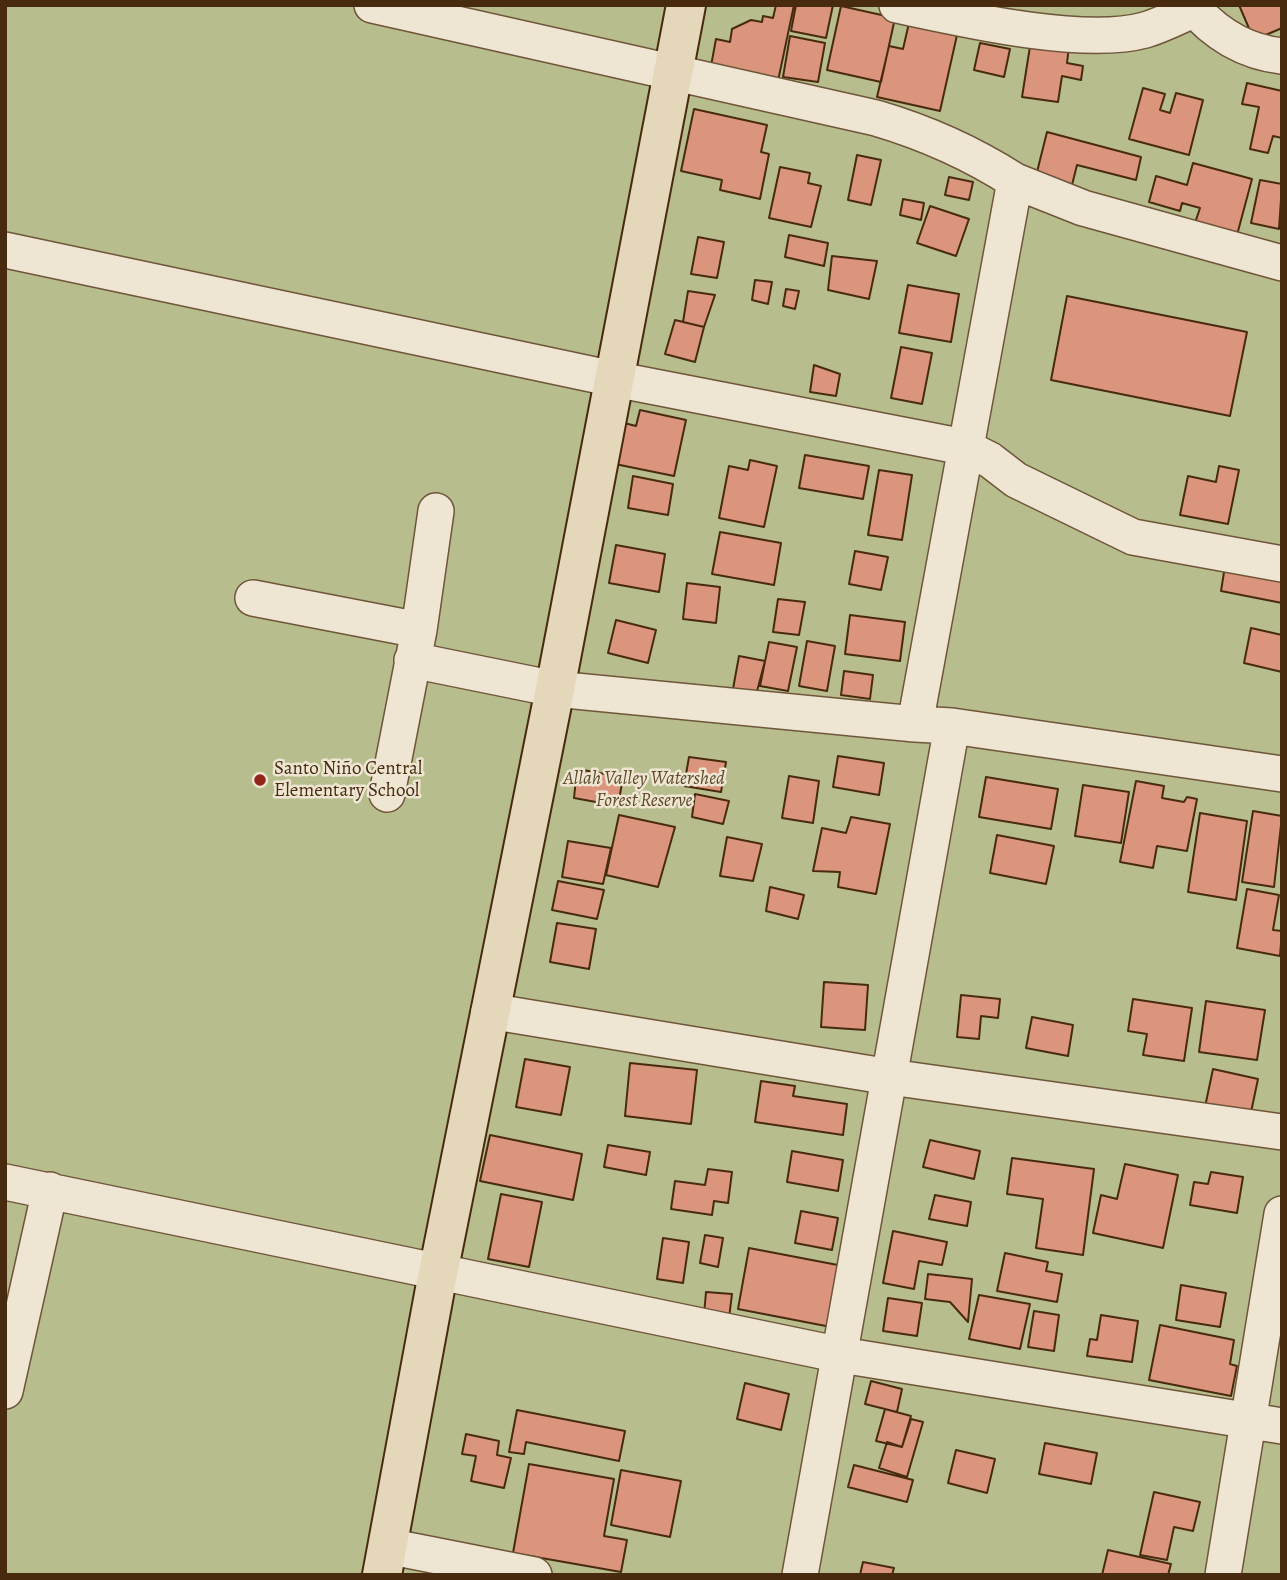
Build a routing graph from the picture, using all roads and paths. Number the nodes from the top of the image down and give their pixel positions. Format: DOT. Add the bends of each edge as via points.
graph roads {
  1 [pos="372,5"];
  2 [pos="897,5"];
  3 [pos="1193,7"];
  4 [pos="693,10"];
  5 [pos="1282,56"];
  6 [pos="673,73"];
  7 [pos="1015,181"];
  8 [pos="5,250"];
  9 [pos="1282,263"];
  10 [pos="614,379"];
  11 [pos="964,447"];
  12 [pos="436,511"];
  13 [pos="1282,564"];
  14 [pos="253,598"];
  15 [pos="416,645"];
  16 [pos="555,688"];
  17 [pos="915,724"];
  18 [pos="952,726"];
  19 [pos="1282,774"];
  20 [pos="387,794"];
  21 [pos="489,1011"];
  22 [pos="890,1077"];
  23 [pos="1282,1132"];
  24 [pos="5,1182"];
  25 [pos="50,1190"];
  26 [pos="1282,1214"];
  27 [pos="438,1273"];
  28 [pos="841,1355"];
  29 [pos="5,1391"];
  30 [pos="1266,1423"];
  31 [pos="384,1561"];
  32 [pos="534,1575"];
  33 [pos="800,1575"];
  34 [pos="1223,1575"];
  1 -- 6 [label="street"];
  2 -- 3 [label="street" via="1088,36 1146,30"];
  3 -- 5 [label="street" via="1206,24 1234,42"];
  4 -- 6 [label="main road"];
  6 -- 7 [label="street" via="927,133"];
  6 -- 10 [label="main road"];
  7 -- 9 [label="street" via="1083,208"];
  7 -- 11 [label="street"];
  8 -- 10 [label="street"];
  10 -- 11 [label="street"];
  10 -- 16 [label="main road"];
  11 -- 13 [label="street" via="1016,480 1133,537"];
  11 -- 17 [label="street"];
  12 -- 15 [label="street"];
  14 -- 15 [label="street"];
  15 -- 16 [label="street"];
  15 -- 20 [label="street"];
  16 -- 17 [label="street"];
  16 -- 21 [label="main road"];
  17 -- 18 [label="street"];
  18 -- 19 [label="street"];
  18 -- 22 [label="street"];
  21 -- 22 [label="street"];
  21 -- 27 [label="main road"];
  22 -- 23 [label="street"];
  22 -- 28 [label="street"];
  24 -- 25 [label="street"];
  25 -- 27 [label="street"];
  25 -- 29 [label="street"];
  26 -- 30 [label="street"];
  27 -- 28 [label="street"];
  27 -- 31 [label="main road"];
  28 -- 30 [label="street"];
  28 -- 33 [label="street"];
  30 -- 34 [label="street"];
  31 -- 32 [label="street"];
}
